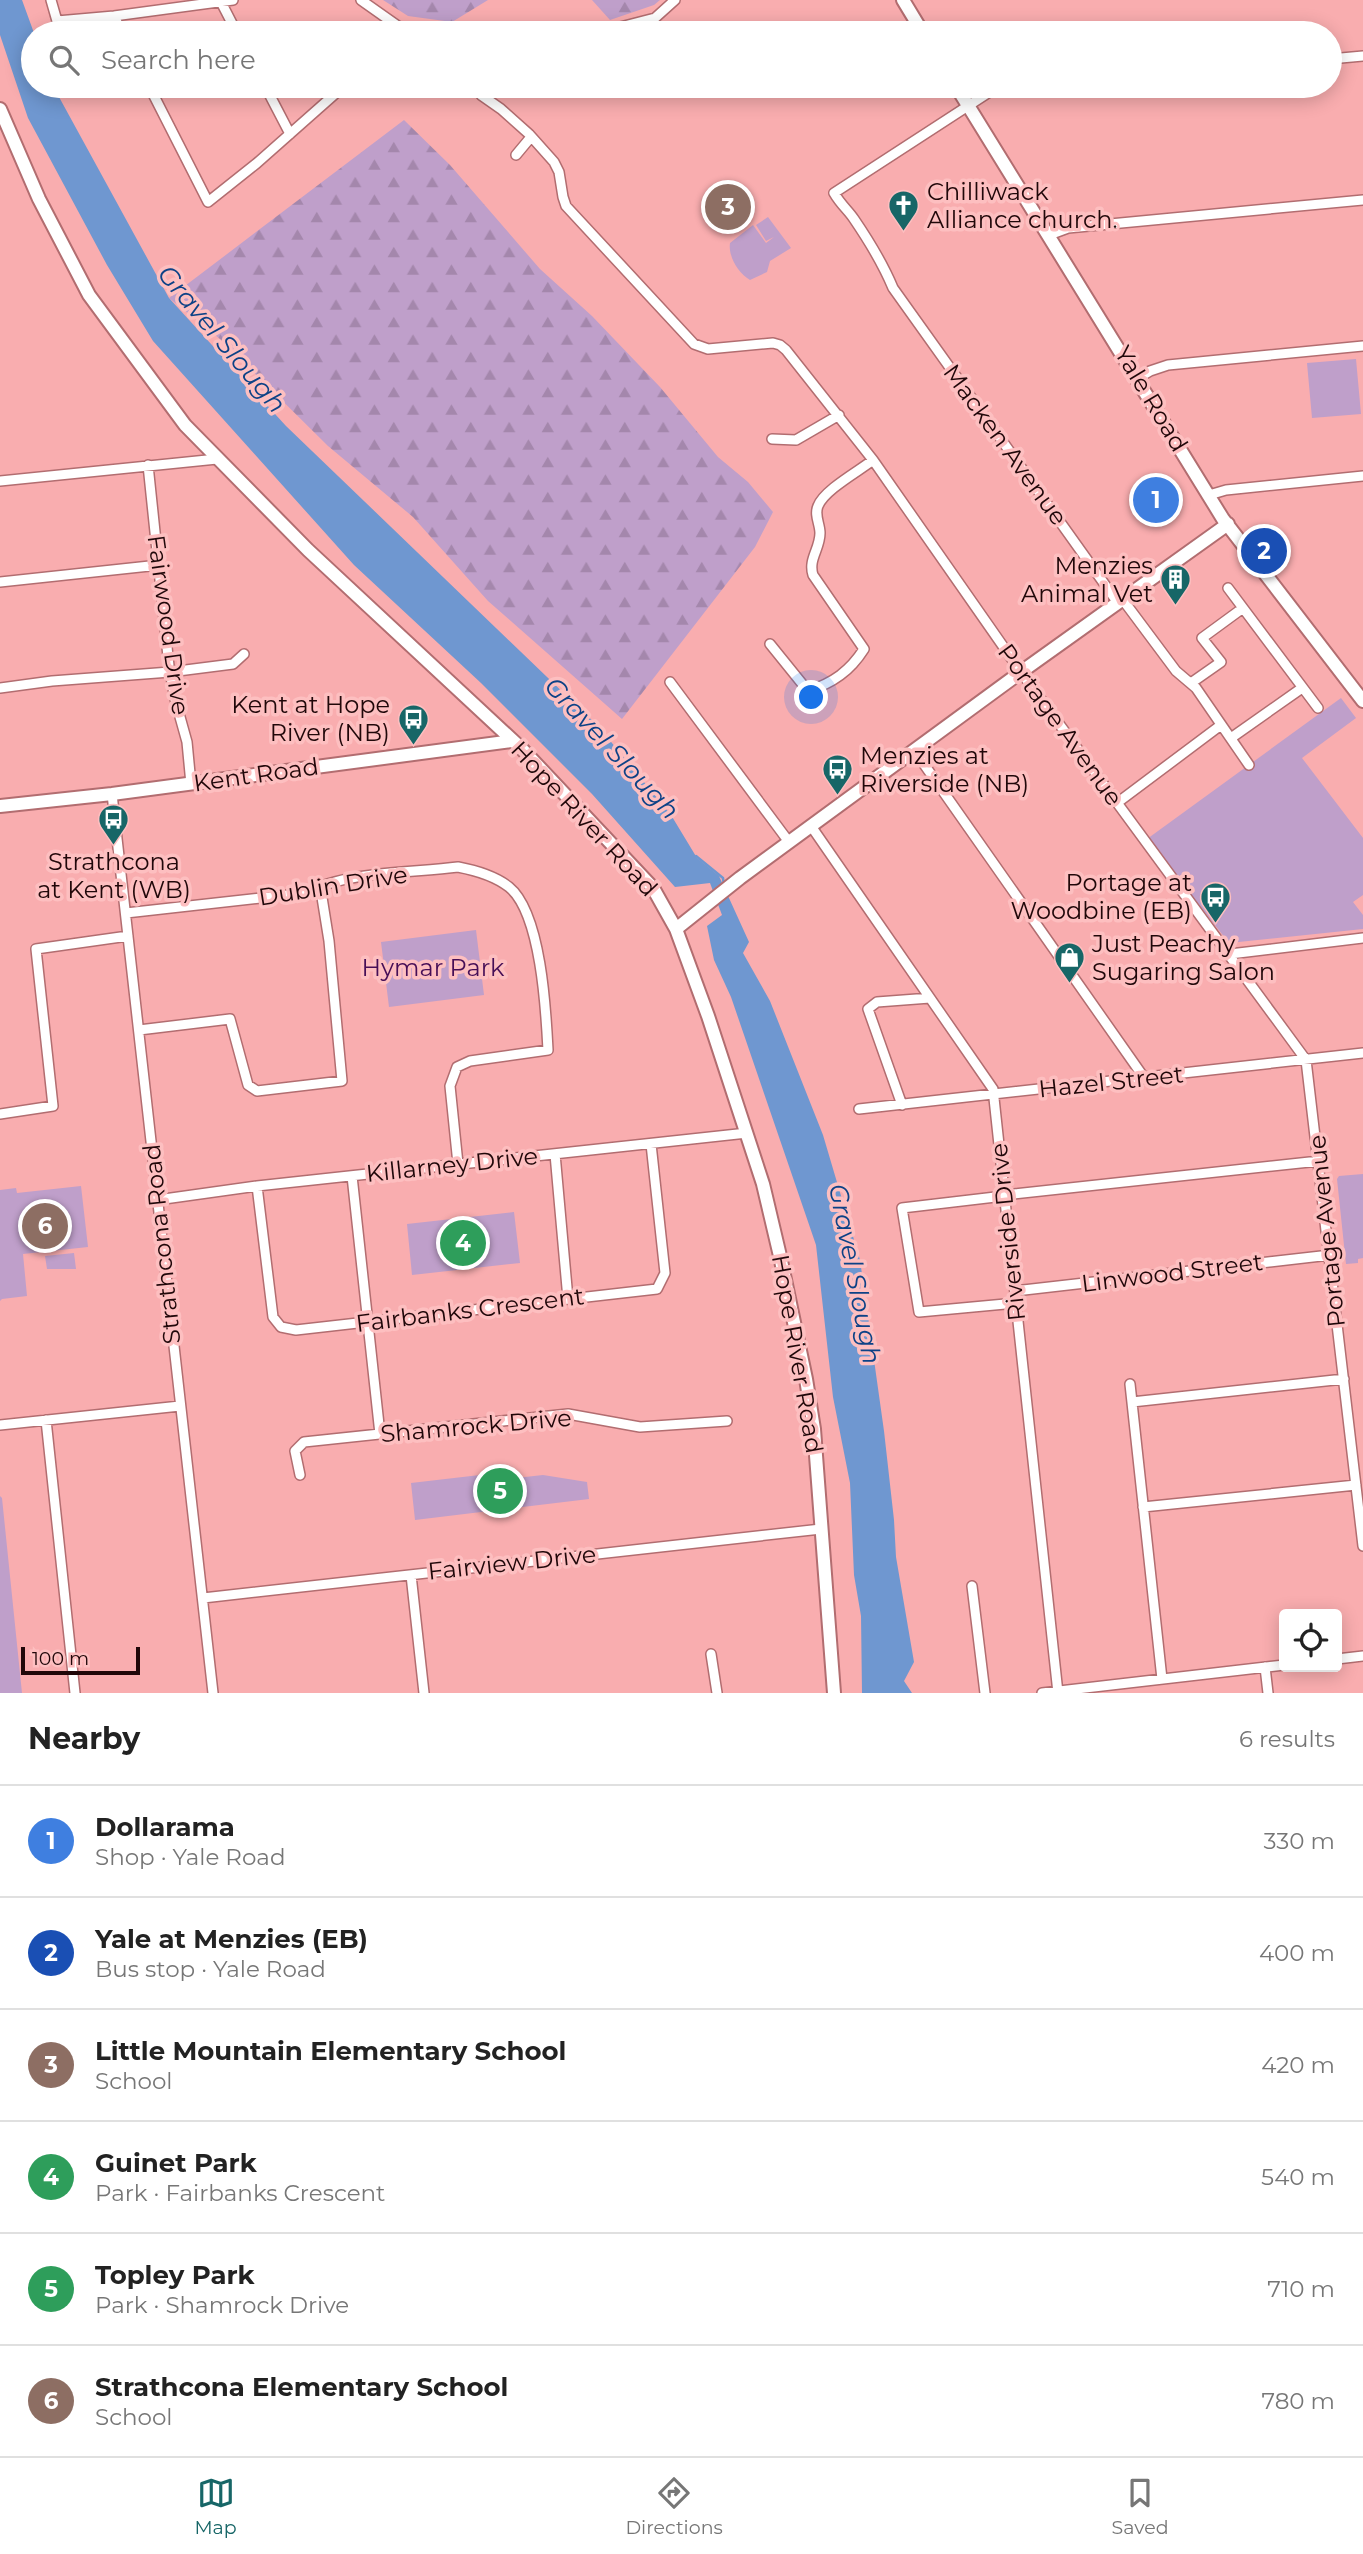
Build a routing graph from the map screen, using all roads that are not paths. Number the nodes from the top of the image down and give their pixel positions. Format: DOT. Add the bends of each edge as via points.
graph roads {
  1 [pos="51,0"];
  2 [pos="233,0"];
  3 [pos="361,0"];
  4 [pos="675,0"];
  5 [pos="903,0"];
  6 [pos="221,2"];
  7 [pos="114,16"];
  8 [pos="116,21"];
  9 [pos="231,21"];
  10 [pos="387,21"];
  11 [pos="643,21"];
  12 [pos="916,21"];
  13 [pos="1363,56"];
  14 [pos="1342,58"];
  15 [pos="155,98"];
  16 [pos="271,98"];
  17 [pos="330,98"];
  18 [pos="485,98"];
  19 [pos="963,98"];
  20 [pos="980,98"];
  21 [pos="968,106"];
  22 [pos="0,109"];
  23 [pos="290,134"];
  24 [pos="531,137"];
  25 [pos="516,155"];
  26 [pos="1363,200"];
  27 [pos="1049,235"];
  28 [pos="1363,346"];
  29 [pos="1138,378"];
  30 [pos="839,415"];
  31 [pos="772,439"];
  32 [pos="216,459"];
  33 [pos="873,460"];
  34 [pos="148,465"];
  35 [pos="1363,476"];
  36 [pos="0,481"];
  37 [pos="1209,495"];
  38 [pos="1228,524"];
  39 [pos="159,565"];
  40 [pos="0,582"];
  41 [pos="1228,588"];
  42 [pos="1121,601"];
  43 [pos="1243,608"];
  44 [pos="770,644"];
  45 [pos="244,654"];
  46 [pos="170,672"];
  47 [pos="1021,672"];
  48 [pos="670,682"];
  49 [pos="1191,683"];
  50 [pos="0,688"];
  51 [pos="1302,688"];
  52 [pos="1361,694"];
  53 [pos="1318,708"];
  54 [pos="1221,725"];
  55 [pos="1231,738"];
  56 [pos="512,741"];
  57 [pos="914,750"];
  58 [pos="1249,765"];
  59 [pos="191,784"];
  60 [pos="112,794"];
  61 [pos="1117,803"];
  62 [pos="0,806"];
  63 [pos="811,826"];
  64 [pos="789,842"];
  65 [pos="320,885"];
  66 [pos="125,913"];
  67 [pos="676,929"];
  68 [pos="128,936"];
  69 [pos="1363,938"];
  70 [pos="1230,954"];
  71 [pos="930,998"];
  72 [pos="138,1030"];
  73 [pos="1363,1053"];
  74 [pos="1306,1060"];
  75 [pos="1145,1079"];
  76 [pos="994,1094"];
  77 [pos="902,1105"];
  78 [pos="859,1109"];
  79 [pos="0,1114"];
  80 [pos="747,1133"];
  81 [pos="651,1144"];
  82 [pos="555,1154"];
  83 [pos="1319,1161"];
  84 [pos="458,1164"];
  85 [pos="352,1176"];
  86 [pos="257,1186"];
  87 [pos="1005,1195"];
  88 [pos="158,1200"];
  89 [pos="1330,1255"];
  90 [pos="1015,1291"];
  91 [pos="569,1299"];
  92 [pos="1016,1303"];
  93 [pos="368,1322"];
  94 [pos="1344,1379"];
  95 [pos="1130,1384"];
  96 [pos="1132,1402"];
  97 [pos="180,1406"];
  98 [pos="46,1420"];
  99 [pos="727,1421"];
  100 [pos="0,1425"];
  101 [pos="380,1434"];
  102 [pos="300,1475"];
  103 [pos="1356,1485"];
  104 [pos="1143,1507"];
  105 [pos="821,1529"];
  106 [pos="1363,1546"];
  107 [pos="411,1575"];
  108 [pos="972,1586"];
  109 [pos="203,1598"];
  110 [pos="711,1654"];
  111 [pos="1363,1656"];
  112 [pos="1342,1658"];
  113 [pos="1279,1666"];
  114 [pos="1265,1667"];
  115 [pos="1162,1679"];
  116 [pos="1058,1692"];
  117 [pos="75,1693"];
  118 [pos="213,1693"];
  119 [pos="424,1693"];
  120 [pos="717,1693"];
  121 [pos="834,1693"];
  122 [pos="985,1693"];
  123 [pos="1042,1693"];
  124 [pos="1268,1693"];
  1 -- 7 [label="street" via="57,21"];
  2 -- 6 [label="street"];
  3 -- 10 [label="street"];
  4 -- 11 [label="street" via="655,18"];
  5 -- 12 [label="street"];
  6 -- 7 [label="street"];
  6 -- 9 [label="street"];
  7 -- 8 [label="street"];
  13 -- 14 [label="street"];
  15 -- 23 [label="street" via="208,202"];
  16 -- 23 [label="street"];
  17 -- 23 [label="street"];
  18 -- 24 [label="street, Portage Avenue"];
  19 -- 21 [label="street, Yale Road"];
  20 -- 21 [label="street"];
  21 -- 27 [label="street, Yale Road"];
  21 -- 42 [label="street, Macken Avenue" via="834,193 885,269 892,288"];
  22 -- 32 [label="street, Hope River Road" via="39,199 89,295 156,388"];
  24 -- 25 [label="street"];
  24 -- 30 [label="street, Portage Avenue" via="557,167 566,206 694,344 708,349 780,345"];
  26 -- 27 [label="street" via="1068,228"];
  27 -- 29 [label="street, Yale Road"];
  28 -- 29 [label="street" via="1168,365"];
  29 -- 37 [label="street, Yale Road"];
  30 -- 31 [label="street" via="796,440"];
  30 -- 33 [label="street, Portage Avenue"];
  32 -- 34 [label="street"];
  32 -- 56 [label="street, Hope River Road"];
  33 -- 44 [label="street" via="817,506 820,533 811,568 863,649 840,676 808,691"];
  33 -- 47 [label="street, Portage Avenue"];
  34 -- 36 [label="street"];
  34 -- 39 [label="street, Fairwood Drive"];
  35 -- 37 [label="street"];
  37 -- 38 [label="street, Yale Road"];
  38 -- 42 [label="street"];
  38 -- 52 [label="street, Yale Road"];
  39 -- 40 [label="street"];
  39 -- 46 [label="street, Fairwood Drive"];
  41 -- 43 [label="street"];
  42 -- 47 [label="street"];
  42 -- 49 [label="street, Macken Avenue" via="1176,671"];
  43 -- 49 [label="street" via="1202,638 1221,662"];
  43 -- 51 [label="street"];
  45 -- 46 [label="street" via="233,664"];
  46 -- 50 [label="street"];
  46 -- 59 [label="street, Fairwood Drive" via="187,742"];
  47 -- 57 [label="street"];
  47 -- 61 [label="street, Portage Avenue"];
  48 -- 64 [label="street"];
  49 -- 54 [label="street, Macken Avenue"];
  51 -- 53 [label="street"];
  51 -- 55 [label="street"];
  54 -- 55 [label="street, Macken Avenue"];
  54 -- 61 [label="street"];
  55 -- 58 [label="street, Macken Avenue"];
  56 -- 59 [label="street, Kent Road"];
  56 -- 67 [label="street, Hope River Road" via="653,888"];
  57 -- 63 [label="street"];
  57 -- 75 [label="street"];
  59 -- 60 [label="street, Kent Road"];
  60 -- 62 [label="street, Kent Road"];
  60 -- 66 [label="street, Strathcona Road"];
  61 -- 70 [label="street, Portage Avenue"];
  63 -- 64 [label="street"];
  63 -- 71 [label="street, Riverside Drive"];
  64 -- 67 [label="street"];
  65 -- 66 [label="street, Dublin Drive" via="306,893"];
  65 -- 72 [label="street" via="342,1081 257,1091 248,1085 230,1019"];
  65 -- 84 [label="street, Dublin Drive" via="458,867 510,888 528,917 540,960 548,1050 470,1061 457,1067 450,1086"];
  66 -- 68 [label="street, Strathcona Road"];
  67 -- 80 [label="street, Hope River Road"];
  68 -- 72 [label="street, Strathcona Road"];
  68 -- 79 [label="street" via="36,949 53,1106"];
  69 -- 70 [label="street"];
  70 -- 74 [label="street, Portage Avenue"];
  71 -- 76 [label="street, Riverside Drive"];
  71 -- 77 [label="street" via="877,1002 868,1009"];
  72 -- 88 [label="street, Strathcona Road"];
  73 -- 74 [label="street, Hazel Street"];
  74 -- 75 [label="street, Hazel Street"];
  74 -- 83 [label="street, Portage Avenue"];
  75 -- 76 [label="street, Hazel Street"];
  76 -- 77 [label="street, Hazel Street"];
  76 -- 87 [label="street, Riverside Drive"];
  77 -- 78 [label="street, Hazel Street"];
  80 -- 81 [label="street, Killarney Drive"];
  80 -- 105 [label="street, Hope River Road" via="806,1379"];
  81 -- 82 [label="street, Killarney Drive"];
  81 -- 91 [label="street, Fairbanks Crescent" via="666,1273 656,1289"];
  82 -- 84 [label="street, Killarney Drive"];
  82 -- 91 [label="street"];
  83 -- 87 [label="street"];
  83 -- 89 [label="street, Portage Avenue"];
  84 -- 85 [label="street, Killarney Drive"];
  85 -- 86 [label="street, Killarney Drive"];
  85 -- 93 [label="street"];
  86 -- 88 [label="street, Killarney Drive"];
  86 -- 93 [label="street, Fairbanks Crescent" via="273,1317 281,1327 296,1330"];
  87 -- 90 [label="street, Riverside Drive"];
  87 -- 92 [label="street" via="902,1208 919,1312"];
  88 -- 97 [label="street, Strathcona Road"];
  89 -- 90 [label="street, Linwood Street"];
  89 -- 94 [label="street, Portage Avenue"];
  90 -- 92 [label="street, Riverside Drive"];
  91 -- 93 [label="street, Fairbanks Crescent"];
  92 -- 116 [label="street, Riverside Drive"];
  93 -- 101 [label="street"];
  94 -- 96 [label="street"];
  94 -- 103 [label="street, Portage Avenue"];
  95 -- 96 [label="street"];
  96 -- 104 [label="street"];
  97 -- 98 [label="street"];
  97 -- 109 [label="street, Strathcona Road"];
  98 -- 100 [label="street"];
  98 -- 117 [label="street"];
  99 -- 101 [label="street, Shamrock Drive" via="640,1427 568,1414"];
  101 -- 102 [label="street, Shamrock Drive" via="304,1442 295,1451"];
  103 -- 104 [label="street"];
  103 -- 106 [label="street, Portage Avenue"];
  104 -- 115 [label="street"];
  105 -- 107 [label="street, Fairview Drive"];
  105 -- 121 [label="street, Hope River Road"];
  107 -- 109 [label="street, Fairview Drive"];
  107 -- 119 [label="street"];
  108 -- 122 [label="street"];
  109 -- 118 [label="street, Strathcona Road"];
  110 -- 120 [label="street"];
  111 -- 112 [label="street"];
  113 -- 114 [label="street"];
  114 -- 115 [label="street"];
  114 -- 124 [label="street"];
  115 -- 116 [label="street"];
  116 -- 123 [label="street"];
}
